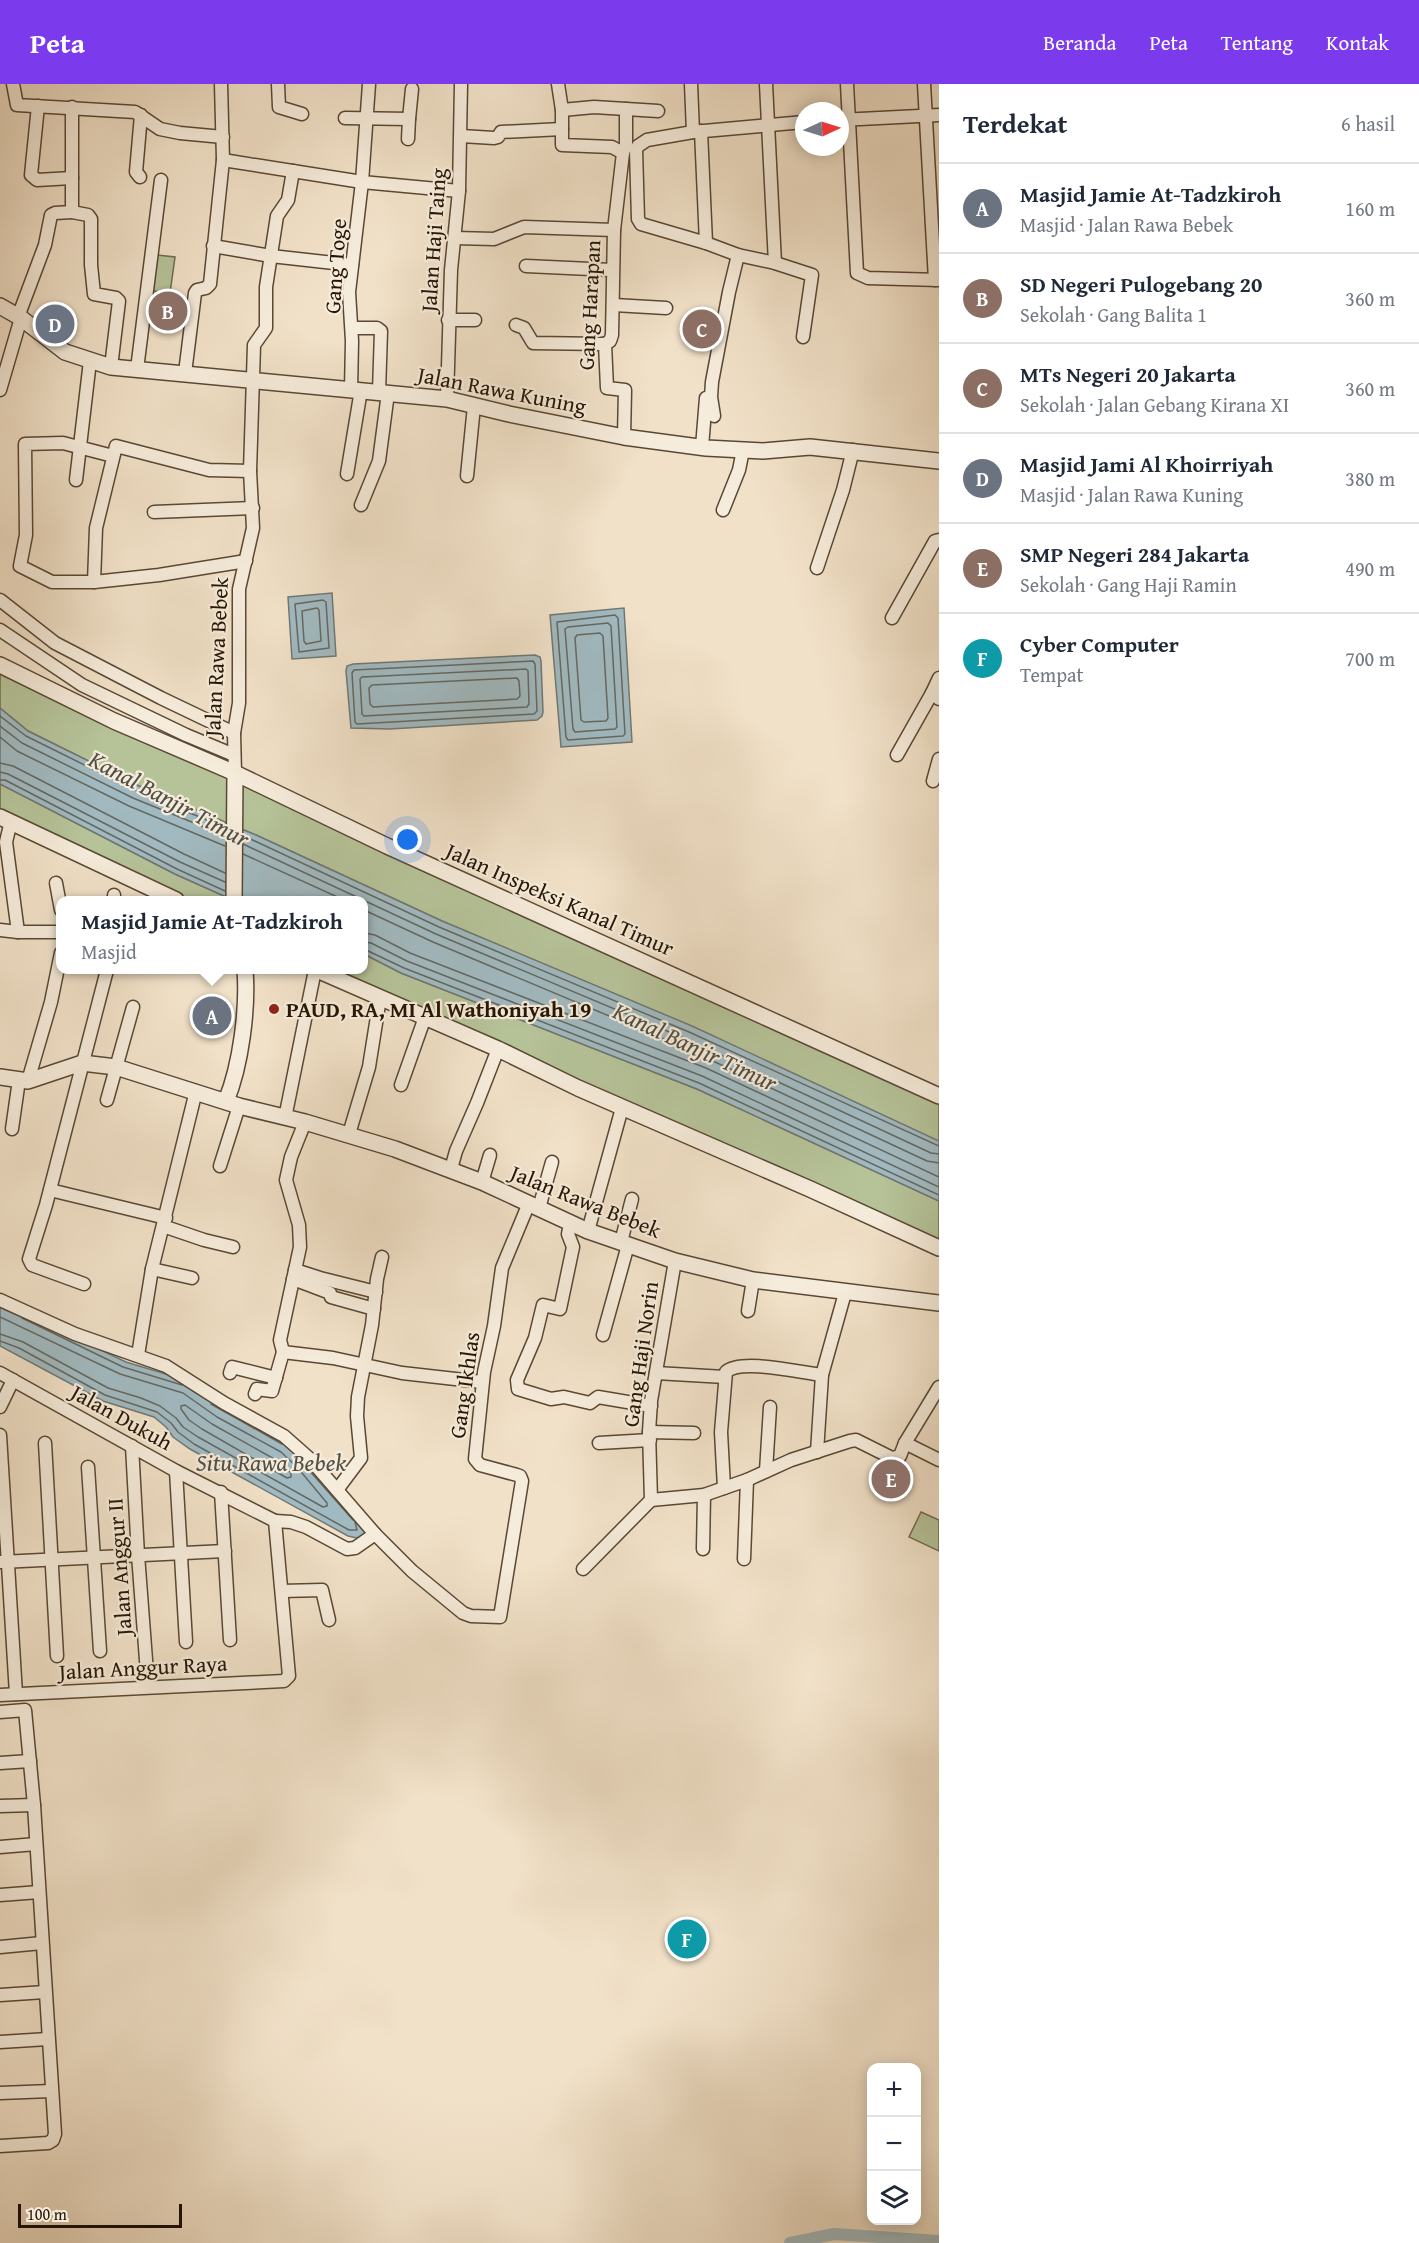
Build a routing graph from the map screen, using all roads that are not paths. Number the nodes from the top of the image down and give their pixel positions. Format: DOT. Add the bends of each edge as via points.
graph roads {
  1 [pos="13,84"];
  2 [pos="221,84"];
  3 [pos="278,84"];
  4 [pos="369,84"];
  5 [pos="461,84"];
  6 [pos="558,84"];
  7 [pos="691,84"];
  8 [pos="766,84"];
  9 [pos="847,84"];
  10 [pos="924,84"];
  11 [pos="412,89"];
  12 [pos="846,102"];
  13 [pos="38,106"];
  14 [pos="72,107"];
  15 [pos="626,109"];
  16 [pos="561,110"];
  17 [pos="658,111"];
  18 [pos="302,114"];
  19 [pos="141,115"];
  20 [pos="939,115"];
  21 [pos="925,116"];
  22 [pos="345,118"];
  23 [pos="366,118"];
  24 [pos="409,118"];
  25 [pos="849,120"];
  26 [pos="795,122"];
  27 [pos="767,124"];
  28 [pos="562,129"];
  29 [pos="697,131"];
  30 [pos="461,136"];
  31 [pos="223,137"];
  32 [pos="408,139"];
  33 [pos="623,153"];
  34 [pos="847,156"];
  35 [pos="223,160"];
  36 [pos="293,171"];
  37 [pos="140,177"];
  38 [pos="72,178"];
  39 [pos="160,180"];
  40 [pos="362,182"];
  41 [pos="459,191"];
  42 [pos="72,212"];
  43 [pos="614,230"];
  44 [pos="455,238"];
  45 [pos="706,243"];
  46 [pos="213,246"];
  47 [pos="738,255"];
  48 [pos="270,256"];
  49 [pos="775,263"];
  50 [pos="352,266"];
  51 [pos="526,266"];
  52 [pos="612,270"];
  53 [pos="937,280"];
  54 [pos="614,305"];
  55 [pos="0,306"];
  56 [pos="666,308"];
  57 [pos="20,317"];
  58 [pos="448,320"];
  59 [pos="475,320"];
  60 [pos="516,325"];
  61 [pos="352,328"];
  62 [pos="802,338"];
  63 [pos="605,344"];
  64 [pos="90,361"];
  65 [pos="111,367"];
  66 [pos="137,369"];
  67 [pos="185,373"];
  68 [pos="253,380"];
  69 [pos="707,388"];
  70 [pos="0,390"];
  71 [pos="356,390"];
  72 [pos="383,393"];
  73 [pos="447,399"];
  74 [pos="474,406"];
  75 [pos="714,416"];
  76 [pos="624,437"];
  77 [pos="702,447"];
  78 [pos="81,448"];
  79 [pos="743,450"];
  80 [pos="854,450"];
  81 [pos="113,456"];
  82 [pos="939,461"];
  83 [pos="250,471"];
  84 [pos="346,474"];
  85 [pos="467,476"];
  86 [pos="76,480"];
  87 [pos="361,505"];
  88 [pos="253,508"];
  89 [pos="723,510"];
  90 [pos="154,512"];
  91 [pos="939,540"];
  92 [pos="246,561"];
  93 [pos="817,568"];
  94 [pos="94,582"];
  95 [pos="0,600"];
  96 [pos="892,618"];
  97 [pos="0,630"];
  98 [pos="0,665"];
  99 [pos="939,678"];
  100 [pos="935,696"];
  101 [pos="234,733"];
  102 [pos="234,755"];
  103 [pos="897,755"];
  104 [pos="939,759"];
  105 [pos="235,772"];
  106 [pos="933,781"];
  107 [pos="5,819"];
  108 [pos="56,884"];
  109 [pos="58,896"];
  110 [pos="168,896"];
  111 [pos="234,896"];
  112 [pos="0,930"];
  113 [pos="18,932"];
  114 [pos="56,932"];
  115 [pos="56,974"];
  116 [pos="106,974"];
  117 [pos="245,974"];
  118 [pos="315,974"];
  119 [pos="327,974"];
  120 [pos="380,998"];
  121 [pos="133,1007"];
  122 [pos="425,1017"];
  123 [pos="498,1048"];
  124 [pos="82,1064"];
  125 [pos="116,1067"];
  126 [pos="0,1077"];
  127 [pos="24,1080"];
  128 [pos="401,1085"];
  129 [pos="196,1091"];
  130 [pos="939,1096"];
  131 [pos="107,1100"];
  132 [pos="233,1103"];
  133 [pos="622,1108"];
  134 [pos="285,1118"];
  135 [pos="305,1122"];
  136 [pos="12,1129"];
  137 [pos="349,1134"];
  138 [pos="490,1155"];
  139 [pos="552,1162"];
  140 [pos="220,1166"];
  141 [pos="451,1169"];
  142 [pos="482,1182"];
  143 [pos="50,1190"];
  144 [pos="632,1199"];
  145 [pos="534,1206"];
  146 [pos="165,1222"];
  147 [pos="570,1224"];
  148 [pos="588,1231"];
  149 [pos="625,1244"];
  150 [pos="233,1246"];
  151 [pos="939,1248"];
  152 [pos="382,1257"];
  153 [pos="675,1261"];
  154 [pos="152,1269"];
  155 [pos="294,1274"];
  156 [pos="192,1278"];
  157 [pos="753,1280"];
  158 [pos="84,1284"];
  159 [pos="376,1292"];
  160 [pos="846,1293"];
  161 [pos="0,1300"];
  162 [pos="939,1303"];
  163 [pos="374,1309"];
  164 [pos="748,1311"];
  165 [pos="603,1335"];
  166 [pos="283,1352"];
  167 [pos="138,1355"];
  168 [pos="365,1364"];
  169 [pos="0,1373"];
  170 [pos="230,1373"];
  171 [pos="656,1373"];
  172 [pos="822,1376"];
  173 [pos="725,1377"];
  174 [pos="276,1378"];
  175 [pos="13,1380"];
  176 [pos="482,1382"];
  177 [pos="937,1393"];
  178 [pos="255,1394"];
  179 [pos="651,1406"];
  180 [pos="0,1407"];
  181 [pos="770,1407"];
  182 [pos="694,1433"];
  183 [pos="0,1435"];
  184 [pos="650,1436"];
  185 [pos="45,1443"];
  186 [pos="599,1443"];
  187 [pos="905,1443"];
  188 [pos="132,1446"];
  189 [pos="817,1452"];
  190 [pos="939,1460"];
  191 [pos="88,1467"];
  192 [pos="176,1471"];
  193 [pos="766,1471"];
  194 [pos="747,1480"];
  195 [pos="724,1488"];
  196 [pos="337,1490"];
  197 [pos="221,1492"];
  198 [pos="704,1495"];
  199 [pos="651,1500"];
  200 [pos="275,1521"];
  201 [pos="375,1534"];
  202 [pos="703,1549"];
  203 [pos="225,1551"];
  204 [pos="181,1553"];
  205 [pos="138,1555"];
  206 [pos="94,1558"];
  207 [pos="51,1559"];
  208 [pos="744,1559"];
  209 [pos="4,1562"];
  210 [pos="583,1569"];
  211 [pos="282,1591"];
  212 [pos="328,1620"];
  213 [pos="230,1640"];
  214 [pos="186,1642"];
  215 [pos="100,1651"];
  216 [pos="57,1656"];
  217 [pos="148,1686"];
  218 [pos="16,1694"];
  219 [pos="0,1695"];
  220 [pos="0,1712"];
  221 [pos="30,1761"];
  222 [pos="0,1763"];
  223 [pos="34,1805"];
  224 [pos="0,1806"];
  225 [pos="36,1844"];
  226 [pos="0,1847"];
  227 [pos="39,1893"];
  228 [pos="0,1895"];
  229 [pos="42,1943"];
  230 [pos="0,1947"];
  231 [pos="45,1992"];
  232 [pos="0,1995"];
  233 [pos="48,2039"];
  234 [pos="0,2042"];
  235 [pos="51,2091"];
  236 [pos="0,2093"];
  237 [pos="0,2146"];
  1 -- 13 [label="street" via="17,105"];
  2 -- 31 [label="street"];
  3 -- 18 [label="street" via="279,107"];
  4 -- 23 [label="street, Gang Toge"];
  5 -- 30 [label="street, Jalan Haji Taing"];
  6 -- 16 [label="street"];
  7 -- 29 [label="street"];
  8 -- 27 [label="street"];
  9 -- 12 [label="street"];
  10 -- 21 [label="street"];
  11 -- 24 [label="street"];
  13 -- 14 [label="street"];
  13 -- 38 [label="street" via="31,175 37,180"];
  14 -- 19 [label="street"];
  14 -- 38 [label="street"];
  15 -- 16 [label="street"];
  15 -- 17 [label="street"];
  15 -- 33 [label="street, Gang Harapan"];
  16 -- 28 [label="street"];
  19 -- 31 [label="street" via="160,129"];
  19 -- 37 [label="street" via="136,172"];
  20 -- 21 [label="street"];
  21 -- 25 [label="street"];
  21 -- 53 [label="street"];
  22 -- 23 [label="street"];
  23 -- 24 [label="street"];
  23 -- 40 [label="street, Gang Toge"];
  24 -- 32 [label="street"];
  26 -- 27 [label="street"];
  27 -- 29 [label="street"];
  27 -- 49 [label="street"];
  28 -- 30 [label="street" via="501,132 494,138"];
  28 -- 33 [label="street" via="562,145 612,147"];
  29 -- 45 [label="street"];
  29 -- 45 [label="street" via="642,142 636,150 639,222"];
  30 -- 41 [label="street, Jalan Haji Taing"];
  31 -- 35 [label="street"];
  33 -- 43 [label="street, Gang Harapan"];
  34 -- 53 [label="street" via="857,273 868,278"];
  35 -- 36 [label="street"];
  35 -- 46 [label="street"];
  36 -- 40 [label="street"];
  36 -- 48 [label="street, Jalan Rawa Bebek" via="288,200 277,216"];
  38 -- 42 [label="street"];
  39 -- 66 [label="street"];
  40 -- 41 [label="street"];
  40 -- 50 [label="street, Gang Toge"];
  41 -- 44 [label="street, Jalan Haji Taing"];
  42 -- 57 [label="street" via="51,215"];
  42 -- 65 [label="street" via="91,219 94,294 118,299 120,305"];
  43 -- 44 [label="street" via="524,227 494,238"];
  43 -- 52 [label="street, Gang Harapan"];
  44 -- 58 [label="street, Jalan Haji Taing"];
  45 -- 47 [label="street"];
  46 -- 48 [label="street"];
  46 -- 67 [label="street" via="210,284 195,294"];
  47 -- 49 [label="street"];
  47 -- 75 [label="street" via="712,382"];
  48 -- 50 [label="street"];
  48 -- 68 [label="street, Jalan Rawa Bebek" via="266,328 254,345"];
  49 -- 62 [label="street" via="812,275"];
  50 -- 61 [label="street, Gang Toge"];
  51 -- 52 [label="street"];
  52 -- 54 [label="street, Gang Harapan"];
  54 -- 56 [label="street"];
  54 -- 63 [label="street, Gang Harapan" via="612,339"];
  55 -- 57 [label="street, Jalan Rawa Kuning"];
  57 -- 64 [label="street, Jalan Rawa Kuning" via="65,352"];
  57 -- 70 [label="street"];
  58 -- 59 [label="street"];
  58 -- 73 [label="street, Jalan Haji Taing"];
  60 -- 63 [label="street" via="524,328 535,343"];
  61 -- 71 [label="street, Gang Toge"];
  61 -- 72 [label="street" via="381,331"];
  63 -- 76 [label="street, Gang Harapan" via="607,388 625,390"];
  64 -- 65 [label="street, Jalan Rawa Kuning"];
  64 -- 78 [label="street"];
  65 -- 66 [label="street, Jalan Rawa Kuning"];
  66 -- 67 [label="street, Jalan Rawa Kuning"];
  67 -- 68 [label="street, Jalan Rawa Kuning"];
  68 -- 71 [label="street, Jalan Rawa Kuning"];
  68 -- 83 [label="street, Jalan Rawa Bebek"];
  69 -- 77 [label="street"];
  71 -- 72 [label="street, Jalan Rawa Kuning"];
  71 -- 84 [label="street"];
  72 -- 73 [label="street, Jalan Rawa Kuning"];
  72 -- 87 [label="street" via="379,461"];
  73 -- 74 [label="street, Jalan Rawa Kuning"];
  74 -- 76 [label="street, Jalan Rawa Kuning"];
  74 -- 85 [label="street"];
  76 -- 77 [label="street, Jalan Rawa Kuning"];
  77 -- 79 [label="street, Jalan Rawa Kuning"];
  78 -- 81 [label="street"];
  78 -- 86 [label="street"];
  78 -- 94 [label="street" via="54,443 25,444 26,535 20,566 48,581"];
  79 -- 80 [label="street, Jalan Rawa Kuning"];
  79 -- 89 [label="street"];
  80 -- 82 [label="street, Jalan Rawa Kuning"];
  80 -- 93 [label="street"];
  81 -- 83 [label="street" via="118,445 209,470"];
  81 -- 94 [label="street" via="96,528"];
  83 -- 88 [label="street, Jalan Rawa Bebek"];
  88 -- 90 [label="street"];
  88 -- 92 [label="street, Jalan Rawa Bebek"];
  91 -- 96 [label="street"];
  92 -- 94 [label="street"];
  92 -- 101 [label="street, Jalan Rawa Bebek" via="239,589 239,703"];
  95 -- 101 [label="street" via="55,643"];
  97 -- 102 [label="street" via="82,685"];
  98 -- 105 [label="street, Jalan Inspeksi Kanal Timur" via="114,721"];
  99 -- 100 [label="street"];
  100 -- 103 [label="street"];
  101 -- 102 [label="street, Jalan Rawa Bebek"];
  102 -- 105 [label="street, Jalan Rawa Bebek"];
  104 -- 106 [label="street"];
  105 -- 111 [label="street, Jalan Rawa Bebek"];
  105 -- 130 [label="street, Jalan Inspeksi Kanal Timur" via="387,846"];
  107 -- 110 [label="street"];
  107 -- 113 [label="street"];
  108 -- 109 [label="street"];
  112 -- 113 [label="street"];
  113 -- 114 [label="street"];
  115 -- 127 [label="street" via="51,1002"];
  116 -- 124 [label="street"];
  117 -- 132 [label="street" via="240,1048 231,1089"];
  118 -- 134 [label="street"];
  119 -- 120 [label="street"];
  120 -- 122 [label="street"];
  120 -- 137 [label="street" via="369,1067"];
  121 -- 125 [label="street"];
  122 -- 123 [label="street"];
  122 -- 128 [label="street"];
  123 -- 133 [label="street"];
  123 -- 141 [label="street"];
  124 -- 125 [label="street, Jalan Rawa Bebek"];
  124 -- 127 [label="street, Jalan Rawa Bebek"];
  124 -- 143 [label="street"];
  125 -- 129 [label="street, Jalan Rawa Bebek"];
  125 -- 131 [label="street"];
  126 -- 127 [label="street, Jalan Rawa Bebek"];
  127 -- 136 [label="street"];
  129 -- 132 [label="street, Jalan Rawa Bebek"];
  129 -- 146 [label="street"];
  132 -- 134 [label="street, Jalan Rawa Bebek"];
  132 -- 140 [label="street"];
  133 -- 148 [label="street"];
  133 -- 151 [label="street"];
  134 -- 135 [label="street, Jalan Rawa Bebek"];
  135 -- 137 [label="street, Jalan Rawa Bebek"];
  135 -- 155 [label="street" via="286,1180 300,1236"];
  137 -- 141 [label="street, Jalan Rawa Bebek"];
  138 -- 142 [label="street"];
  139 -- 145 [label="street, Gang Ikhlas"];
  141 -- 142 [label="street, Jalan Rawa Bebek"];
  142 -- 145 [label="street, Jalan Rawa Bebek"];
  143 -- 146 [label="street"];
  143 -- 158 [label="street" via="29,1259 32,1265"];
  144 -- 149 [label="street"];
  145 -- 147 [label="street, Jalan Rawa Bebek"];
  145 -- 176 [label="street, Gang Ikhlas" via="502,1268"];
  146 -- 150 [label="street" via="204,1240"];
  146 -- 154 [label="street"];
  147 -- 148 [label="street, Jalan Rawa Bebek"];
  147 -- 179 [label="street" via="568,1234 573,1247 560,1309 543,1305 535,1338 517,1380 518,1389 551,1399 564,1397 590,1403 596,1397"];
  148 -- 149 [label="street, Jalan Rawa Bebek"];
  149 -- 153 [label="street, Jalan Rawa Bebek"];
  149 -- 165 [label="street"];
  152 -- 159 [label="street"];
  153 -- 157 [label="street, Jalan Rawa Bebek"];
  153 -- 171 [label="street, Gang Haji Norin"];
  154 -- 156 [label="street"];
  154 -- 167 [label="street"];
  155 -- 159 [label="street"];
  155 -- 163 [label="street" via="331,1297"];
  155 -- 166 [label="street" via="280,1340"];
  157 -- 160 [label="street, Jalan Rawa Bebek"];
  157 -- 164 [label="street"];
  159 -- 163 [label="street"];
  160 -- 162 [label="street, Jalan Rawa Bebek"];
  160 -- 172 [label="street"];
  161 -- 167 [label="street" via="75,1335"];
  163 -- 168 [label="street"];
  166 -- 168 [label="street"];
  166 -- 174 [label="street"];
  167 -- 196 [label="street" via="180,1373 284,1436"];
  168 -- 176 [label="street" via="402,1373"];
  168 -- 196 [label="street" via="357,1416 361,1458"];
  169 -- 175 [label="street, Jalan Dukuh"];
  170 -- 174 [label="street" via="232,1367"];
  171 -- 173 [label="street"];
  171 -- 179 [label="street, Gang Haji Norin"];
  172 -- 173 [label="street" via="752,1367 729,1369"];
  172 -- 189 [label="street"];
  173 -- 195 [label="street" via="721,1432"];
  174 -- 178 [label="street" via="272,1391 257,1389"];
  175 -- 180 [label="street"];
  175 -- 188 [label="street, Jalan Dukuh"];
  176 -- 201 [label="street, Gang Ikhlas" via="476,1463 520,1476 522,1481 500,1617 463,1613 412,1572"];
  177 -- 187 [label="street"];
  179 -- 184 [label="street, Gang Haji Norin"];
  181 -- 193 [label="street"];
  182 -- 184 [label="street"];
  183 -- 209 [label="street"];
  184 -- 186 [label="street"];
  184 -- 199 [label="street, Gang Haji Norin"];
  185 -- 207 [label="street"];
  187 -- 189 [label="street" via="897,1458 856,1440"];
  187 -- 190 [label="street"];
  188 -- 192 [label="street, Jalan Dukuh"];
  188 -- 205 [label="street, Jalan Anggur II"];
  189 -- 193 [label="street"];
  191 -- 206 [label="street"];
  192 -- 197 [label="street, Jalan Dukuh"];
  192 -- 204 [label="street"];
  193 -- 194 [label="street"];
  194 -- 195 [label="street"];
  194 -- 208 [label="street"];
  195 -- 198 [label="street"];
  196 -- 201 [label="street"];
  197 -- 200 [label="street, Jalan Dukuh"];
  197 -- 203 [label="street"];
  198 -- 199 [label="street"];
  198 -- 202 [label="street"];
  199 -- 210 [label="street"];
  200 -- 201 [label="street, Jalan Dukuh" via="306,1527 347,1549"];
  200 -- 211 [label="street"];
  203 -- 204 [label="street"];
  203 -- 213 [label="street"];
  204 -- 205 [label="street"];
  204 -- 214 [label="street"];
  205 -- 206 [label="street"];
  205 -- 217 [label="street, Jalan Anggur II"];
  206 -- 207 [label="street"];
  206 -- 215 [label="street"];
  207 -- 209 [label="street"];
  207 -- 216 [label="street"];
  209 -- 218 [label="street"];
  211 -- 212 [label="street" via="322,1590"];
  211 -- 217 [label="street, Jalan Anggur Raya" via="287,1680"];
  217 -- 218 [label="street, Jalan Anggur Raya"];
  218 -- 219 [label="street, Jalan Anggur Raya"];
  220 -- 221 [label="street" via="25,1710"];
  221 -- 222 [label="street"];
  221 -- 223 [label="street"];
  223 -- 224 [label="street"];
  223 -- 225 [label="street"];
  225 -- 226 [label="street"];
  225 -- 227 [label="street"];
  227 -- 228 [label="street"];
  227 -- 229 [label="street"];
  229 -- 230 [label="street"];
  229 -- 231 [label="street"];
  231 -- 232 [label="street"];
  231 -- 233 [label="street"];
  233 -- 234 [label="street"];
  233 -- 235 [label="street"];
  235 -- 236 [label="street"];
  235 -- 237 [label="street" via="53,2140"];
}
